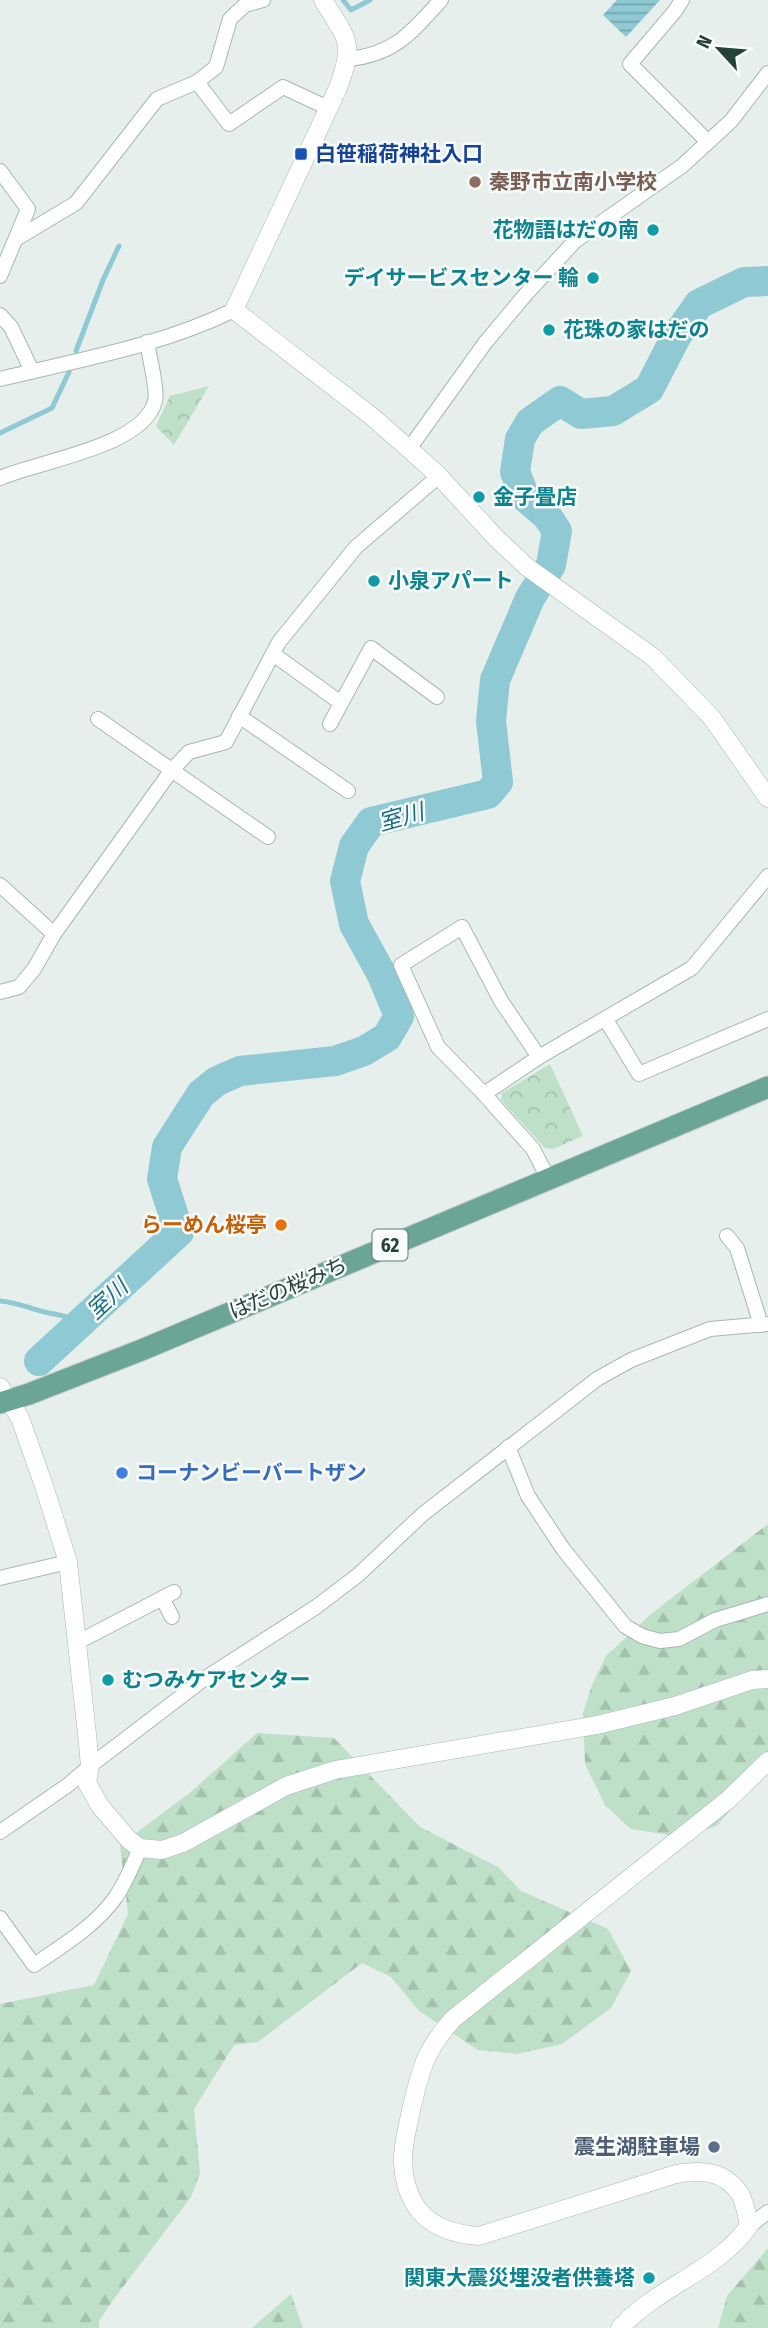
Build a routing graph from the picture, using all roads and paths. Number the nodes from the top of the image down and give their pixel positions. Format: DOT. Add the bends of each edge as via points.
graph roads {
  1 [pos="263,0"];
  2 [pos="323,0"];
  3 [pos="441,0"];
  4 [pos="682,0"];
  5 [pos="348,59"];
  6 [pos="768,73"];
  7 [pos="197,82"];
  8 [pos="328,108"];
  9 [pos="708,142"];
  10 [pos="0,172"];
  11 [pos="16,239"];
  12 [pos="0,276"];
  13 [pos="234,310"];
  14 [pos="0,315"];
  15 [pos="147,342"];
  16 [pos="32,371"];
  17 [pos="0,379"];
  18 [pos="409,449"];
  19 [pos="439,476"];
  20 [pos="0,478"];
  21 [pos="273,654"];
  22 [pos="437,697"];
  23 [pos="341,704"];
  24 [pos="239,716"];
  25 [pos="98,719"];
  26 [pos="330,724"];
  27 [pos="171,771"];
  28 [pos="348,791"];
  29 [pos="768,798"];
  30 [pos="268,836"];
  31 [pos="768,876"];
  32 [pos="0,885"];
  33 [pos="54,934"];
  34 [pos="0,992"];
  35 [pos="768,1019"];
  36 [pos="606,1020"];
  37 [pos="539,1057"];
  38 [pos="768,1087"];
  39 [pos="484,1094"];
  40 [pos="548,1178"];
  41 [pos="727,1236"];
  42 [pos="765,1325"];
  43 [pos="3,1397"];
  44 [pos="508,1447"];
  45 [pos="68,1562"];
  46 [pos="0,1578"];
  47 [pos="768,1604"];
  48 [pos="172,1617"];
  49 [pos="76,1643"];
  50 [pos="768,1679"];
  51 [pos="768,1761"];
  52 [pos="90,1766"];
  53 [pos="0,1832"];
  54 [pos="140,1848"];
  55 [pos="0,1918"];
  56 [pos="768,2212"];
  57 [pos="749,2226"];
  58 [pos="620,2328"];
  1 -- 7 [label="street" via="245,5 230,19 216,67"];
  2 -- 5 [label="street" via="344,34"];
  3 -- 5 [label="street" via="401,42 386,51"];
  4 -- 9 [label="street" via="630,64"];
  5 -- 8 [label="street"];
  6 -- 9 [label="street" via="731,121"];
  7 -- 8 [label="street" via="229,124 283,87"];
  7 -- 11 [label="street" via="157,99 76,203"];
  8 -- 13 [label="street"];
  9 -- 18 [label="street" via="682,166 575,241 485,343"];
  10 -- 11 [label="street" via="28,209"];
  11 -- 12 [label="street"];
  13 -- 15 [label="street" via="200,327"];
  13 -- 18 [label="street"];
  14 -- 16 [label="street" via="11,327"];
  15 -- 16 [label="street"];
  15 -- 20 [label="street" via="156,400 147,419 87,452"];
  16 -- 17 [label="street"];
  18 -- 19 [label="street"];
  19 -- 21 [label="street" via="356,547"];
  19 -- 29 [label="street" via="527,566 653,657 712,718"];
  21 -- 23 [label="street"];
  21 -- 24 [label="street"];
  22 -- 23 [label="street" via="414,670 372,648"];
  23 -- 26 [label="street"];
  24 -- 27 [label="street" via="226,742 189,752"];
  24 -- 28 [label="street"];
  25 -- 27 [label="street"];
  27 -- 30 [label="street"];
  27 -- 33 [label="street"];
  31 -- 36 [label="street" via="692,968"];
  32 -- 33 [label="street"];
  33 -- 34 [label="street" via="19,986"];
  35 -- 36 [label="street" via="639,1074"];
  36 -- 37 [label="street"];
  37 -- 39 [label="street"];
  37 -- 39 [label="street" via="501,1001 463,927 401,965 438,1047"];
  38 -- 40 [label="main road, はだの桜みち / 62"];
  39 -- 40 [label="street" via="533,1149"];
  40 -- 43 [label="main road, はだの桜みち / 62" via="157,1344"];
  41 -- 42 [label="street" via="742,1245"];
  42 -- 44 [label="street" via="710,1329 631,1360 597,1379"];
  43 -- 45 [label="street" via="20,1418"];
  44 -- 47 [label="street" via="528,1496 563,1549 625,1626 660,1641 679,1639 715,1619"];
  44 -- 52 [label="street" via="423,1514 348,1583 204,1679"];
  45 -- 46 [label="street"];
  45 -- 49 [label="street"];
  48 -- 49 [label="street" via="168,1595"];
  49 -- 52 [label="street"];
  50 -- 54 [label="street" via="752,1679 676,1706 597,1725 335,1770 286,1786 183,1843 162,1850"];
  51 -- 57 [label="street" via="729,1800 453,2019 420,2069 402,2162 413,2202 426,2218 457,2234 479,2236 701,2170 722,2176 740,2195"];
  52 -- 53 [label="street"];
  52 -- 54 [label="street" via="87,1783 100,1806"];
  54 -- 55 [label="street" via="124,1884 103,1913 34,1965"];
  56 -- 57 [label="street"];
  57 -- 58 [label="street" via="724,2252 635,2312"];
}
